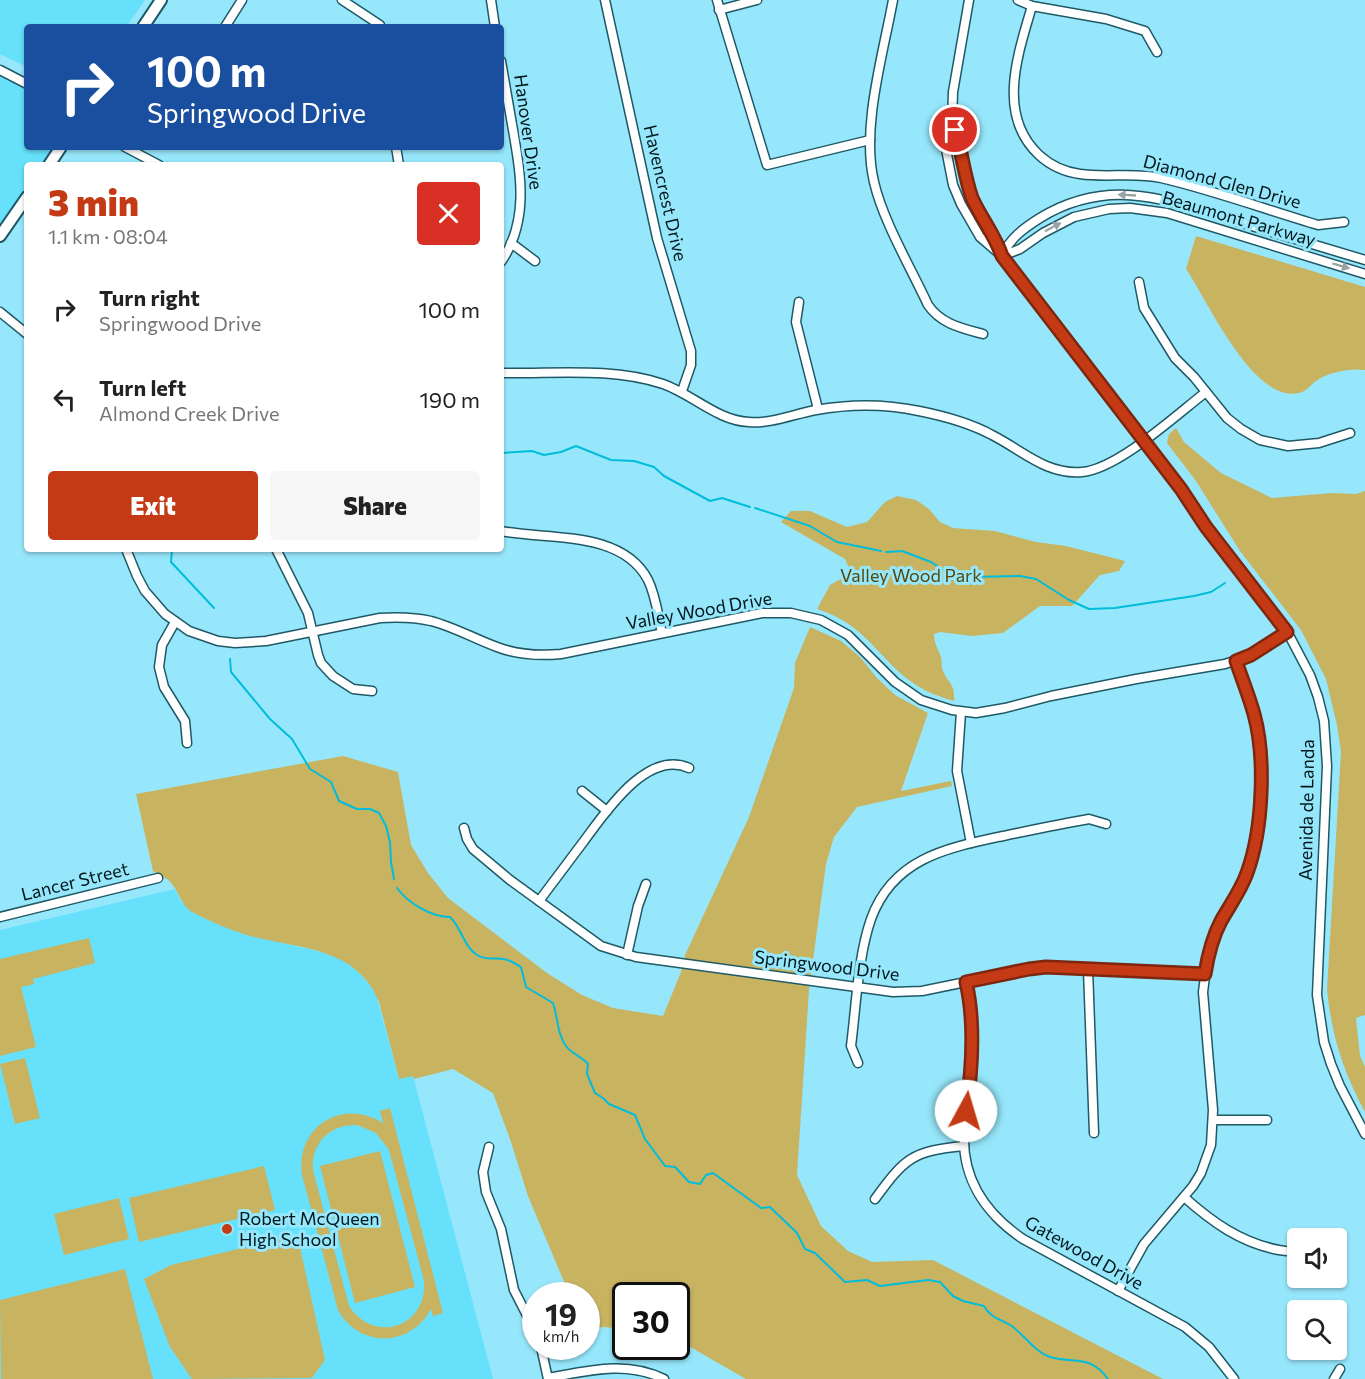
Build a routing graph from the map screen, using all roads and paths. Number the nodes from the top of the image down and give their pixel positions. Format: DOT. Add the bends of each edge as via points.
graph roads {
  1 [pos="161,0"];
  2 [pos="242,0"];
  3 [pos="342,0"];
  4 [pos="490,0"];
  5 [pos="605,0"];
  6 [pos="717,0"];
  7 [pos="757,0"];
  8 [pos="893,0"];
  9 [pos="969,0"];
  10 [pos="1018,0"];
  11 [pos="1032,6"];
  12 [pos="719,10"];
  13 [pos="145,24"];
  14 [pos="227,24"];
  15 [pos="378,24"];
  16 [pos="494,24"];
  17 [pos="1157,52"];
  18 [pos="0,70"];
  19 [pos="504,79"];
  20 [pos="24,82"];
  21 [pos="952,122"];
  22 [pos="870,140"];
  23 [pos="130,150"];
  24 [pos="147,150"];
  25 [pos="143,157"];
  26 [pos="153,162"];
  27 [pos="24,201"];
  28 [pos="1344,222"];
  29 [pos="0,236"];
  30 [pos="511,243"];
  31 [pos="504,256"];
  32 [pos="1002,256"];
  33 [pos="1365,260"];
  34 [pos="535,261"];
  35 [pos="1365,274"];
  36 [pos="1139,282"];
  37 [pos="799,302"];
  38 [pos="0,312"];
  39 [pos="24,332"];
  40 [pos="983,334"];
  41 [pos="504,373"];
  42 [pos="682,392"];
  43 [pos="1206,392"];
  44 [pos="818,409"];
  45 [pos="1350,433"];
  46 [pos="1143,440"];
  47 [pos="504,531"];
  48 [pos="127,552"];
  49 [pos="278,552"];
  50 [pos="175,622"];
  51 [pos="312,632"];
  52 [pos="1287,632"];
  53 [pos="662,633"];
  54 [pos="1236,661"];
  55 [pos="372,691"];
  56 [pos="961,712"];
  57 [pos="187,743"];
  58 [pos="689,768"];
  59 [pos="582,791"];
  60 [pos="607,811"];
  61 [pos="1106,824"];
  62 [pos="464,828"];
  63 [pos="971,843"];
  64 [pos="158,878"];
  65 [pos="646,884"];
  66 [pos="539,900"];
  67 [pos="0,917"];
  68 [pos="627,955"];
  69 [pos="1088,969"];
  70 [pos="1205,974"];
  71 [pos="966,982"];
  72 [pos="858,988"];
  73 [pos="858,1063"];
  74 [pos="1214,1120"];
  75 [pos="1267,1120"];
  76 [pos="1094,1133"];
  77 [pos="1365,1134"];
  78 [pos="964,1146"];
  79 [pos="489,1147"];
  80 [pos="1184,1197"];
  81 [pos="876,1199"];
  82 [pos="1287,1251"];
  83 [pos="1118,1291"];
  84 [pos="522,1306"];
  85 [pos="544,1360"];
  86 [pos="1340,1370"];
  87 [pos="548,1378"];
  88 [pos="664,1379"];
  89 [pos="1234,1379"];
  90 [pos="1334,1379"];
  1 -- 13 [label="main road"];
  2 -- 14 [label="street"];
  3 -- 15 [label="street"];
  4 -- 16 [label="street"];
  5 -- 42 [label="street, Havencrest Drive" via="657,238 691,351 691,365"];
  6 -- 12 [label="street"];
  7 -- 12 [label="street"];
  8 -- 22 [label="street"];
  9 -- 21 [label="street, Avenida de Landa" via="953,92"];
  10 -- 11 [label="street"];
  11 -- 17 [label="street" via="1106,19 1145,31"];
  11 -- 28 [label="street, Diamond Glen Drive" via="1021,44 1013,104 1020,129 1043,159 1079,174 1162,179 1318,225"];
  12 -- 22 [label="street" via="767,165"];
  18 -- 20 [label="street"];
  19 -- 30 [label="street, Hanover Drive" via="521,179 520,212"];
  21 -- 32 [label="street, Avenida de Landa" via="973,199"];
  21 -- 32 [label="street, Avenida de Landa" via="944,139 957,194 980,237"];
  22 -- 40 [label="street" via="881,205 928,305 948,324"];
  23 -- 25 [label="street"];
  24 -- 25 [label="street"];
  25 -- 26 [label="street"];
  27 -- 29 [label="main road"];
  30 -- 31 [label="street, Hanover Drive"];
  30 -- 34 [label="street"];
  33 -- 32 [label="street, Beaumont Parkway, one-way" via="1170,201 1129,194 1090,196 1053,210 1015,236"];
  32 -- 35 [label="street, Beaumont Parkway, one-way" via="1074,217 1130,208 1167,213"];
  32 -- 46 [label="street, Avenida de Landa"];
  36 -- 43 [label="street" via="1144,308 1175,358"];
  37 -- 44 [label="street" via="796,322"];
  38 -- 39 [label="street"];
  41 -- 42 [label="street" via="626,375"];
  42 -- 44 [label="street" via="739,421 762,422"];
  43 -- 45 [label="street" via="1241,429 1270,442 1308,446"];
  43 -- 46 [label="street"];
  44 -- 46 [label="street" via="873,406 942,416 994,436 1048,468 1071,472 1107,466"];
  46 -- 52 [label="street, Avenida de Landa"];
  47 -- 53 [label="street" via="604,544 626,555 648,580"];
  48 -- 50 [label="street, Valley Wood Drive" via="145,591"];
  49 -- 51 [label="street" via="306,608"];
  50 -- 51 [label="street, Valley Wood Drive" via="203,637 235,643"];
  50 -- 57 [label="street" via="162,645 159,667 164,687 185,721"];
  51 -- 53 [label="street, Valley Wood Drive" via="380,618 414,618 447,626 513,652 545,655"];
  51 -- 55 [label="street" via="318,656 327,670 353,689"];
  52 -- 54 [label="street, Valley Wood Drive"];
  52 -- 77 [label="street, Avenida de Landa" via="1310,675 1327,743 1317,969 1320,1019 1340,1086"];
  53 -- 56 [label="street, Valley Wood Drive" via="762,613 806,615 848,635 908,692 936,706"];
  54 -- 56 [label="street, Valley Wood Drive" via="991,711"];
  54 -- 70 [label="street" via="1257,732 1259,811 1247,874 1214,938"];
  56 -- 63 [label="street" via="957,771"];
  58 -- 60 [label="street" via="671,764 654,770 634,782"];
  59 -- 60 [label="street"];
  60 -- 66 [label="street"];
  61 -- 63 [label="street" via="1089,819"];
  62 -- 66 [label="street, Springwood Drive" via="481,858"];
  63 -- 72 [label="street" via="919,860 886,891 871,918"];
  64 -- 67 [label="street, Lancer Street"];
  65 -- 68 [label="street"];
  66 -- 68 [label="street, Springwood Drive" via="601,946"];
  68 -- 72 [label="street, Springwood Drive"];
  69 -- 70 [label="street, Springwood Drive"];
  69 -- 71 [label="street, Springwood Drive" via="1046,967"];
  69 -- 76 [label="street"];
  70 -- 74 [label="street" via="1203,992"];
  71 -- 72 [label="street, Springwood Drive" via="908,993"];
  71 -- 78 [label="street, Gatewood Drive" via="971,1019"];
  72 -- 73 [label="street" via="851,1046"];
  74 -- 75 [label="street"];
  74 -- 80 [label="street" via="1207,1159"];
  78 -- 81 [label="street" via="937,1148 913,1157 895,1172"];
  78 -- 83 [label="street, Gatewood Drive" via="976,1192 995,1218 1023,1239"];
  79 -- 84 [label="street" via="483,1172 486,1192 501,1229 514,1290"];
  80 -- 82 [label="street" via="1236,1235"];
  80 -- 83 [label="street" via="1144,1244"];
  83 -- 89 [label="street, Gatewood Drive" via="1197,1336"];
  85 -- 87 [label="street"];
  86 -- 90 [label="street"];
  87 -- 88 [label="street" via="615,1367 640,1370"];
}
